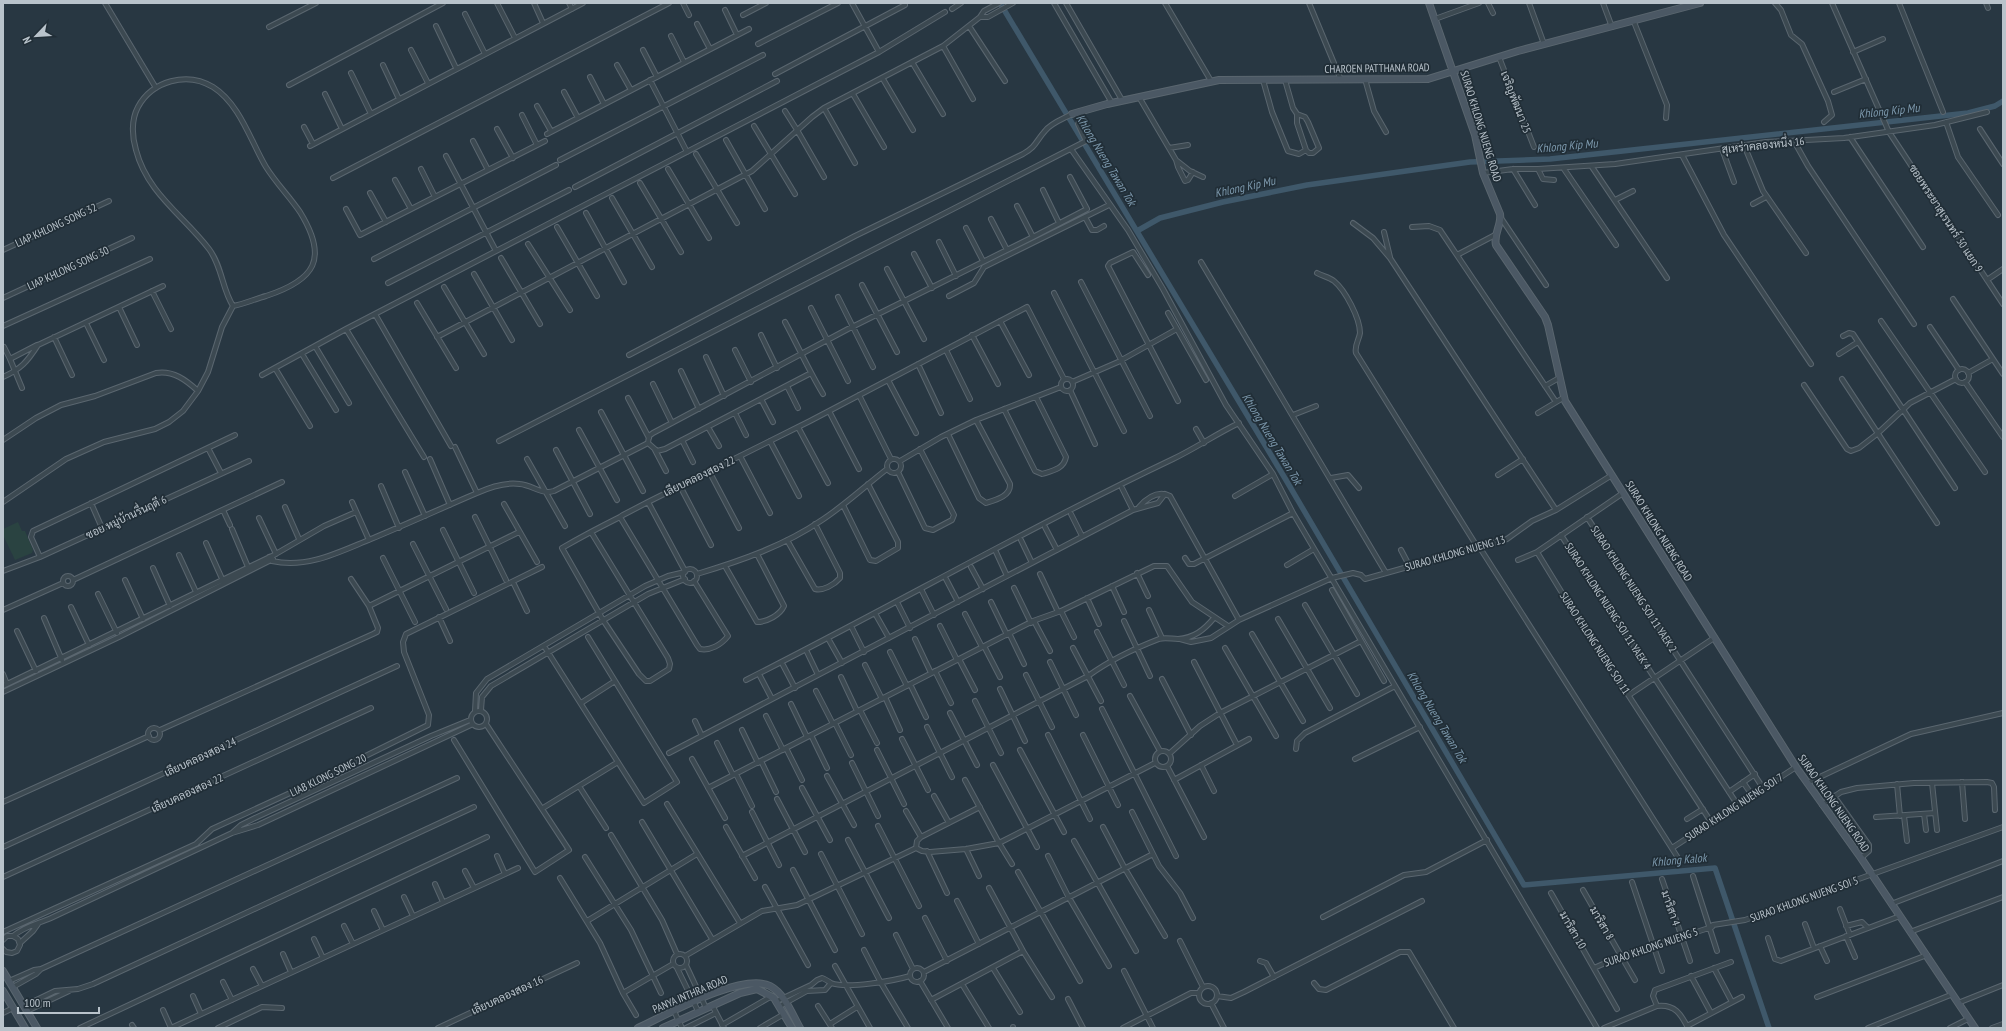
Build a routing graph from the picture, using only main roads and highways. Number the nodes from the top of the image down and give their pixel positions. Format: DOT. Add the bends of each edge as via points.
graph roads {
  1 [pos="1429,3"];
  2 [pos="1700,3"];
  3 [pos="1454,71"];
  4 [pos="1072,114"];
  5 [pos="3,971"];
  6 [pos="3,991"];
  7 [pos="780,1001"];
  8 [pos="25,1028"];
  9 [pos="37,1028"];
  10 [pos="640,1028"];
  11 [pos="663,1028"];
  12 [pos="792,1028"];
  13 [pos="800,1028"];
  14 [pos="1975,1028"];
  1 -- 3 [label="main road, SURAO KHLONG NUENG ROAD"];
  2 -- 3 [label="main road, CHAROEN PATTHANA ROAD" via="1499,56"];
  3 -- 4 [label="main road, CHAROEN PATTHANA ROAD" via="1428,78 1211,81 1122,100"];
  3 -- 14 [label="main road, SURAO KHLONG NUENG ROAD" via="1479,149 1483,172 1501,218 1495,235 1496,245 1545,317 1563,398 1796,767 1861,858"];
  5 -- 9 [label="main road"];
  6 -- 8 [label="main road"];
  7 -- 10 [label="main road, PANYA INTHRA ROAD" via="769,986 757,982 738,984 693,1002"];
  7 -- 11 [label="main road, PANYA INTHRA ROAD" via="757,990 740,992"];
  7 -- 12 [label="main road, PANYA INTHRA ROAD"];
  7 -- 13 [label="main road, PANYA INTHRA ROAD"];
}
